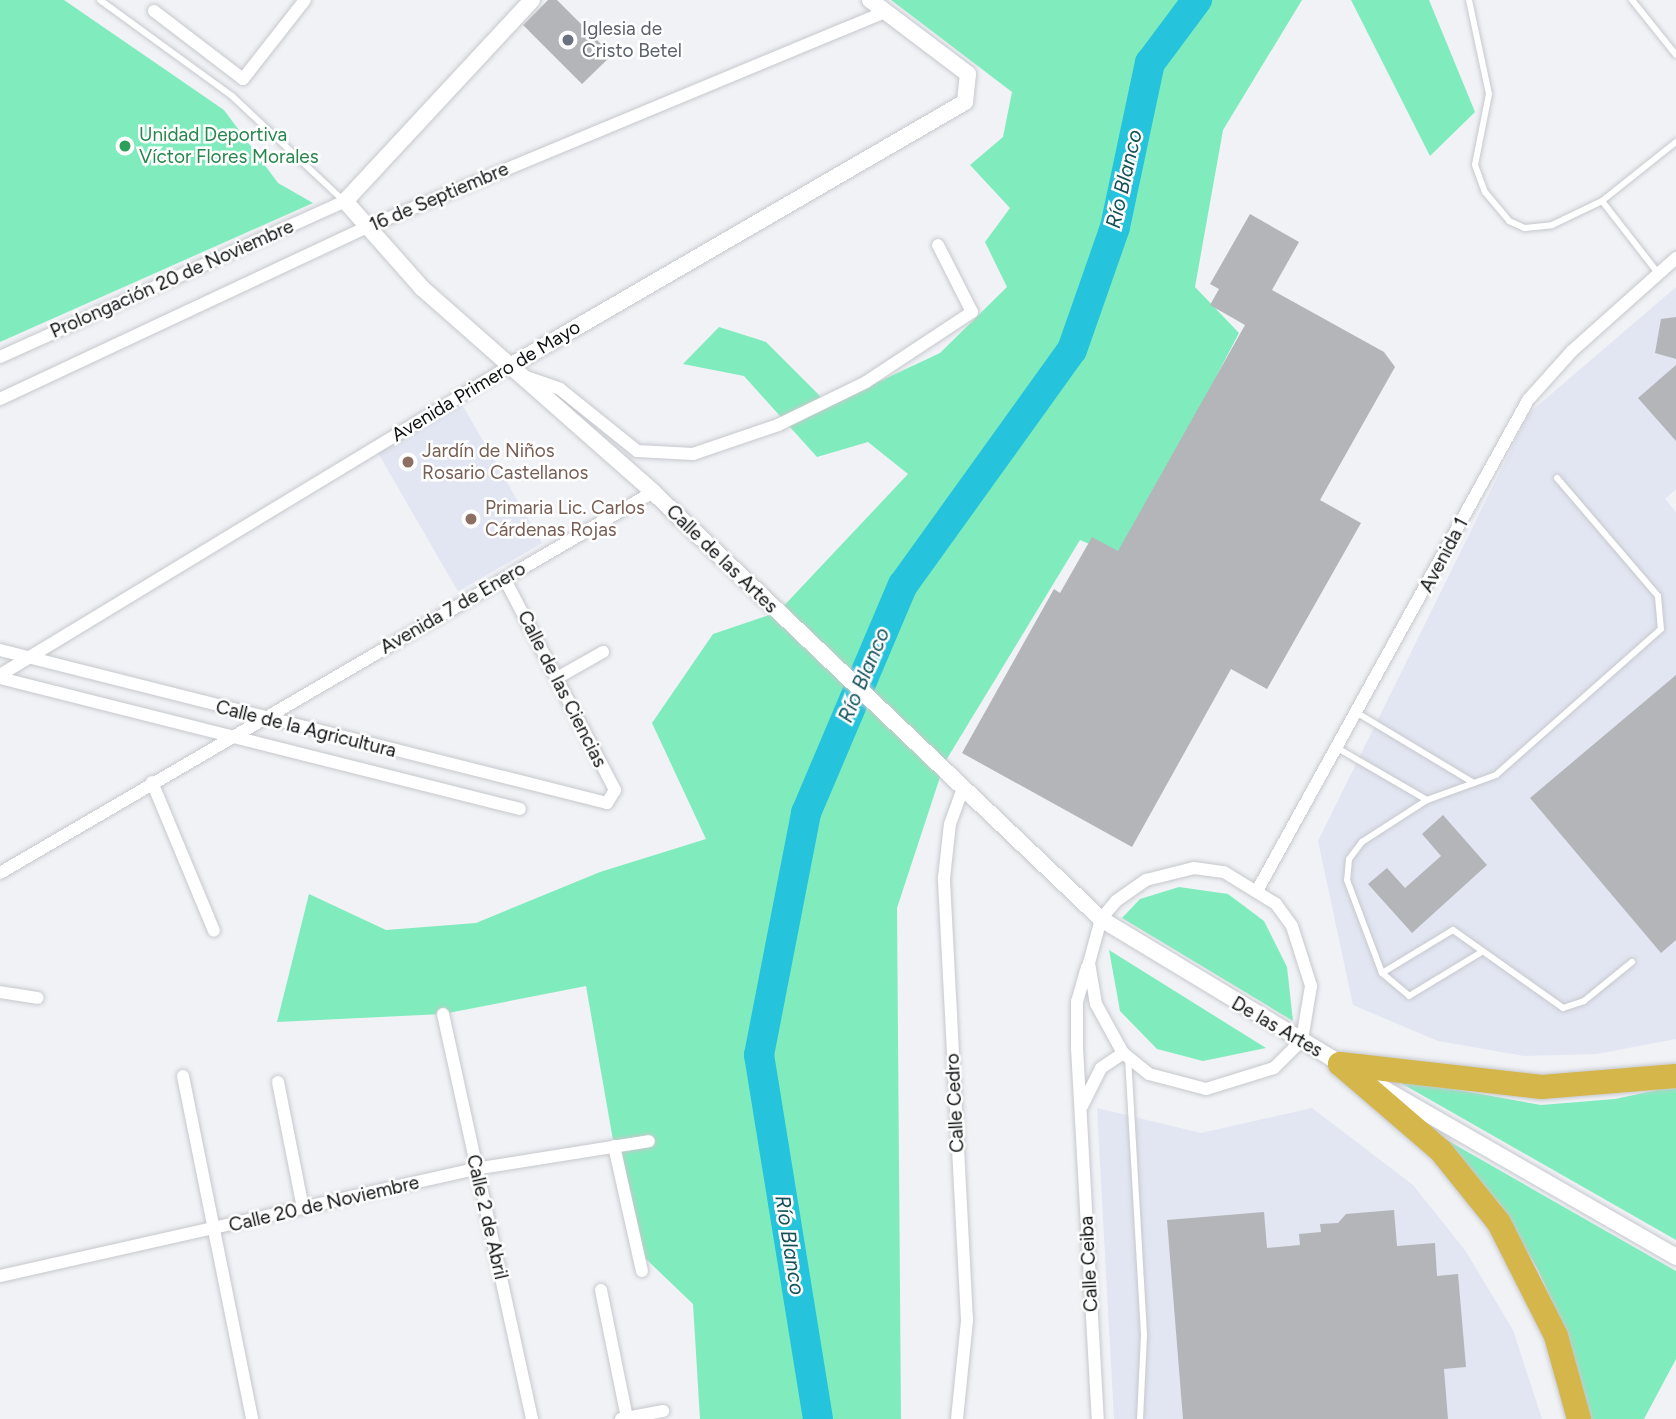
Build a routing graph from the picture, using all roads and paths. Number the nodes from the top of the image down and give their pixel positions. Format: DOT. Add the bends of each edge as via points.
graph roads {
  1 [pos="100,0"];
  2 [pos="304,0"];
  3 [pos="532,0"];
  4 [pos="870,0"];
  5 [pos="1469,0"];
  6 [pos="1632,0"];
  7 [pos="153,11"];
  8 [pos="885,12"];
  9 [pos="1676,55"];
  10 [pos="1676,142"];
  11 [pos="345,201"];
  12 [pos="1602,201"];
  13 [pos="365,228"];
  14 [pos="938,246"];
  15 [pos="1676,258"];
  16 [pos="1658,273"];
  17 [pos="0,357"];
  18 [pos="516,371"];
  19 [pos="0,399"];
  20 [pos="1557,478"];
  21 [pos="653,492"];
  22 [pos="504,578"];
  23 [pos="0,650"];
  24 [pos="603,652"];
  25 [pos="25,656"];
  26 [pos="4,672"];
  27 [pos="557,678"];
  28 [pos="1359,714"];
  29 [pos="258,721"];
  30 [pos="236,734"];
  31 [pos="917,744"];
  32 [pos="1339,750"];
  33 [pos="152,782"];
  34 [pos="1474,783"];
  35 [pos="963,788"];
  36 [pos="612,800"];
  37 [pos="1427,800"];
  38 [pos="520,809"];
  39 [pos="0,873"];
  40 [pos="1258,889"];
  41 [pos="1101,919"];
  42 [pos="214,931"];
  43 [pos="1480,953"];
  44 [pos="1632,962"];
  45 [pos="1088,963"];
  46 [pos="1382,973"];
  47 [pos="0,992"];
  48 [pos="38,998"];
  49 [pos="443,1014"];
  50 [pos="1301,1040"];
  51 [pos="1126,1055"];
  52 [pos="1340,1064"];
  53 [pos="183,1076"];
  54 [pos="1676,1076"];
  55 [pos="278,1083"];
  56 [pos="1080,1110"];
  57 [pos="649,1141"];
  58 [pos="614,1146"];
  59 [pos="475,1169"];
  60 [pos="303,1208"];
  61 [pos="210,1229"];
  62 [pos="1676,1257"];
  63 [pos="642,1271"];
  64 [pos="0,1276"];
  65 [pos="601,1290"];
  66 [pos="663,1411"];
  67 [pos="624,1418"];
  68 [pos="252,1419"];
  69 [pos="532,1419"];
  70 [pos="957,1419"];
  71 [pos="1098,1419"];
  72 [pos="1140,1419"];
  73 [pos="1579,1419"];
  1 -- 11 [label="lane" via="233,96"];
  2 -- 7 [label="street" via="243,79"];
  3 -- 11 [label="street"];
  4 -- 8 [label="street"];
  5 -- 12 [label="lane" via="1489,94 1475,165 1496,209 1509,221 1538,228"];
  6 -- 9 [label="lane"];
  8 -- 13 [label="street, 16 de Septiembre"];
  8 -- 18 [label="street, Avenida Primero de Mayo" via="968,74 970,90 965,102"];
  10 -- 12 [label="lane"];
  11 -- 13 [label="street, Calle de las Artes"];
  11 -- 17 [label="street, Prolongación 20 de Noviembre"];
  12 -- 16 [label="lane"];
  13 -- 18 [label="street, Calle de las Artes"];
  13 -- 19 [label="street, 16 de Septiembre"];
  14 -- 18 [label="street" via="972,312 866,382 778,425 693,454 636,452 560,388"];
  15 -- 16 [label="street, Avenida 1"];
  16 -- 28 [label="street, Avenida 1" via="1528,400"];
  18 -- 21 [label="street, Calle de las Artes"];
  18 -- 25 [label="street, Avenida Primero de Mayo"];
  20 -- 34 [label="lane" via="1658,596 1661,629 1496,775"];
  21 -- 22 [label="street, Avenida 7 de Enero"];
  21 -- 31 [label="street, Calle de las Artes"];
  22 -- 27 [label="street, Calle de las Ciencias"];
  22 -- 29 [label="street, Avenida 7 de Enero"];
  23 -- 25 [label="street, Calle de la Agricultura"];
  24 -- 27 [label="street"];
  25 -- 26 [label="street, Avenida Primero de Mayo"];
  25 -- 29 [label="street, Calle de la Agricultura"];
  26 -- 30 [label="street, Calle de la Agricultura"];
  27 -- 36 [label="street, Calle de las Ciencias" via="615,790"];
  28 -- 32 [label="street, Avenida 1"];
  28 -- 34 [label="lane"];
  29 -- 30 [label="street, Avenida 7 de Enero"];
  29 -- 36 [label="street, Calle de la Agricultura" via="601,803"];
  30 -- 33 [label="street"];
  30 -- 38 [label="street, Calle de la Agricultura"];
  31 -- 35 [label="street, De las Artes"];
  32 -- 37 [label="lane"];
  32 -- 40 [label="street, Avenida 1"];
  33 -- 39 [label="street"];
  33 -- 42 [label="street"];
  34 -- 37 [label="lane"];
  35 -- 41 [label="street, De las Artes"];
  35 -- 70 [label="street, Calle Cedro" via="950,824 944,878 967,1320"];
  37 -- 46 [label="lane" via="1362,842 1347,867"];
  40 -- 41 [label="street" via="1224,872 1168,872 1146,880"];
  40 -- 50 [label="street" via="1293,926 1306,959 1310,1012"];
  41 -- 45 [label="street, Calle Ceiba"];
  41 -- 50 [label="street, De las Artes"];
  43 -- 44 [label="lane" via="1563,1008 1584,1001"];
  43 -- 46 [label="lane" via="1409,996"];
  43 -- 46 [label="lane" via="1459,933 1446,930"];
  45 -- 51 [label="street" via="1096,1004"];
  45 -- 56 [label="street, Calle Ceiba" via="1077,1001"];
  47 -- 48 [label="street"];
  49 -- 59 [label="street, Calle 2 de Abril"];
  50 -- 51 [label="street" via="1274,1068 1206,1089 1176,1085"];
  50 -- 52 [label="street, De las Artes"];
  51 -- 56 [label="street, Calle Ceiba" via="1092,1080"];
  51 -- 72 [label="lane" via="1144,1335"];
  52 -- 54 [label="highway" via="1542,1087"];
  52 -- 62 [label="street, De las Artes"];
  52 -- 73 [label="highway" via="1441,1151 1499,1223 1556,1336"];
  53 -- 61 [label="street"];
  55 -- 60 [label="street"];
  56 -- 71 [label="street, Calle Ceiba"];
  57 -- 58 [label="street, Calle 20 de Noviembre"];
  58 -- 59 [label="street, Calle 20 de Noviembre"];
  58 -- 63 [label="street"];
  59 -- 60 [label="street, Calle 20 de Noviembre"];
  59 -- 69 [label="street, Calle 2 de Abril"];
  60 -- 61 [label="street, Calle 20 de Noviembre"];
  61 -- 64 [label="street, Calle 20 de Noviembre"];
  61 -- 68 [label="street"];
  65 -- 67 [label="street"];
  66 -- 67 [label="street"];
}
